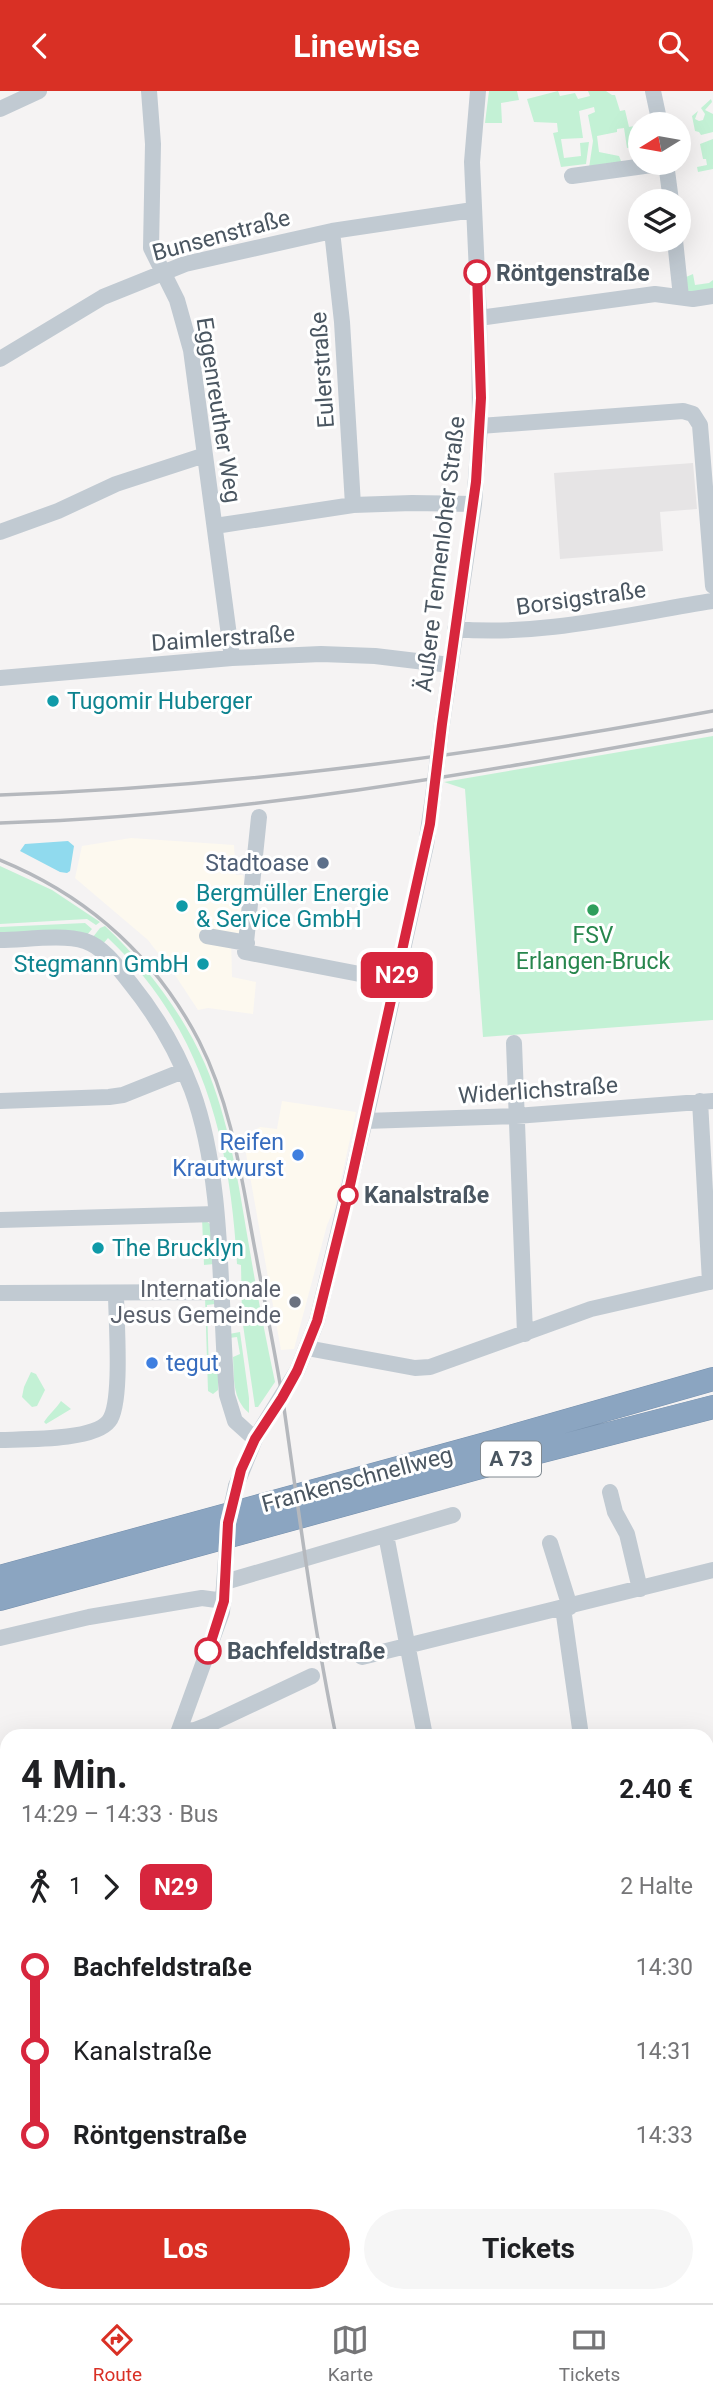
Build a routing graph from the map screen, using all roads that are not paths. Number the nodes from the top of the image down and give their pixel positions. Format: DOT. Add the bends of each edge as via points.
graph roads {
  1 [pos="39,91"];
  2 [pos="149,91"];
  3 [pos="478,91"];
  4 [pos="653,91"];
  5 [pos="0,109"];
  6 [pos="657,112"];
  7 [pos="628,168"];
  8 [pos="572,176"];
  9 [pos="473,210"];
  10 [pos="332,231"];
  11 [pos="676,252"];
  12 [pos="163,271"];
  13 [pos="713,296"];
  14 [pos="681,297"];
  15 [pos="479,318"];
  16 [pos="0,359"];
  17 [pos="480,426"];
  18 [pos="205,455"];
  19 [pos="474,504"];
  20 [pos="353,505"];
  21 [pos="215,526"];
  22 [pos="0,532"];
  23 [pos="713,586"];
  24 [pos="713,601"];
  25 [pos="455,629"];
  26 [pos="232,659"];
  27 [pos="450,665"];
  28 [pos="0,678"];
  29 [pos="259,817"];
  30 [pos="207,936"];
  31 [pos="0,940"];
  32 [pos="247,943"];
  33 [pos="396,981"];
  34 [pos="514,1043"];
  35 [pos="183,1071"];
  36 [pos="0,1101"];
  37 [pos="706,1101"];
  38 [pos="516,1116"];
  39 [pos="365,1121"];
  40 [pos="216,1214"];
  41 [pos="0,1220"];
  42 [pos="711,1282"];
  43 [pos="220,1292"];
  44 [pos="0,1293"];
  45 [pos="116,1293"];
  46 [pos="524,1334"];
  47 [pos="307,1348"];
  48 [pos="709,1379"];
  49 [pos="713,1407"];
  50 [pos="255,1439"];
  51 [pos="0,1440"];
  52 [pos="610,1492"];
  53 [pos="453,1515"];
  54 [pos="386,1535"];
  55 [pos="550,1542"];
  56 [pos="713,1574"];
  57 [pos="0,1577"];
  58 [pos="225,1582"];
  59 [pos="640,1589"];
  60 [pos="0,1599"];
  61 [pos="224,1601"];
  62 [pos="567,1607"];
  63 [pos="0,1638"];
  64 [pos="409,1646"];
  65 [pos="362,1657"];
  66 [pos="312,1675"];
  67 [pos="180,1729"];
  68 [pos="198,1729"];
  69 [pos="424,1729"];
  70 [pos="580,1729"];
  1 -- 5 [label="street"];
  2 -- 12 [label="street, Eggenreuther Weg" via="153,144 150,237"];
  3 -- 9 [label="street, Äußere Tennenloher Straße" via="472,146"];
  4 -- 6 [label="street"];
  7 -- 8 [label="street"];
  9 -- 10 [label="street, Bunsenstraße"];
  9 -- 15 [label="street, Äußere Tennenloher Straße"];
  10 -- 12 [label="street, Bunsenstraße"];
  10 -- 20 [label="street, Eulerstraße"];
  11 -- 14 [label="street"];
  12 -- 16 [label="street, Bunsenstraße" via="103,297"];
  12 -- 18 [label="street, Eggenreuther Weg" via="177,300 191,350"];
  13 -- 14 [label="street"];
  14 -- 15 [label="street" via="654,294"];
  15 -- 17 [label="street, Äußere Tennenloher Straße"];
  17 -- 19 [label="street, Äußere Tennenloher Straße"];
  17 -- 23 [label="street" via="683,411 693,414 700,425"];
  18 -- 21 [label="street, Eggenreuther Weg"];
  18 -- 22 [label="street" via="116,484"];
  19 -- 20 [label="street"];
  19 -- 25 [label="street, Äußere Tennenloher Straße"];
  20 -- 21 [label="street"];
  21 -- 26 [label="street, Eggenreuther Weg"];
  24 -- 25 [label="street, Borsigstraße" via="533,629"];
  25 -- 27 [label="street, Äußere Tennenloher Straße"];
  26 -- 27 [label="street, Daimlerstraße" via="321,654"];
  26 -- 28 [label="street, Daimlerstraße"];
  27 -- 33 [label="street, Äußere Tennenloher Straße, bridge" via="432,805"];
  29 -- 32 [label="street"];
  30 -- 32 [label="street"];
  31 -- 35 [label="street" via="71,939 103,952 141,997"];
  32 -- 33 [label="street" via="245,952"];
  33 -- 39 [label="street, Äußere Tennenloher Straße"];
  34 -- 38 [label="street"];
  35 -- 36 [label="street" via="123,1095"];
  35 -- 40 [label="street" via="205,1135"];
  37 -- 38 [label="street, Widerlichstraße"];
  37 -- 42 [label="street"];
  38 -- 39 [label="street, Widerlichstraße"];
  38 -- 46 [label="street"];
  39 -- 47 [label="street, Äußere Tennenloher Straße"];
  40 -- 41 [label="street"];
  40 -- 43 [label="street"];
  42 -- 46 [label="street" via="592,1309"];
  43 -- 45 [label="street"];
  43 -- 50 [label="street" via="229,1407 238,1425"];
  44 -- 45 [label="street"];
  45 -- 51 [label="street" via="116,1403 109,1422 77,1435"];
  46 -- 47 [label="street" via="430,1367"];
  47 -- 50 [label="street, Äußere Tennenloher Straße"];
  48 -- 57 [label="highway, Frankenschnellweg / A 73"];
  49 -- 60 [label="highway, Frankenschnellweg / A 73"];
  50 -- 58 [label="street, Äußere Tennenloher Straße, bridge" via="236,1486 228,1523"];
  52 -- 59 [label="street" via="627,1534"];
  53 -- 54 [label="street"];
  54 -- 58 [label="street"];
  54 -- 64 [label="street"];
  55 -- 62 [label="street"];
  56 -- 59 [label="street"];
  58 -- 61 [label="street, Äußere Tennenloher Straße"];
  59 -- 62 [label="street"];
  61 -- 63 [label="street" via="202,1598"];
  61 -- 67 [label="street, Äußere Tennenloher Straße"];
  62 -- 64 [label="street"];
  62 -- 70 [label="street"];
  64 -- 65 [label="street"];
  64 -- 69 [label="street"];
  66 -- 68 [label="street"];
}
